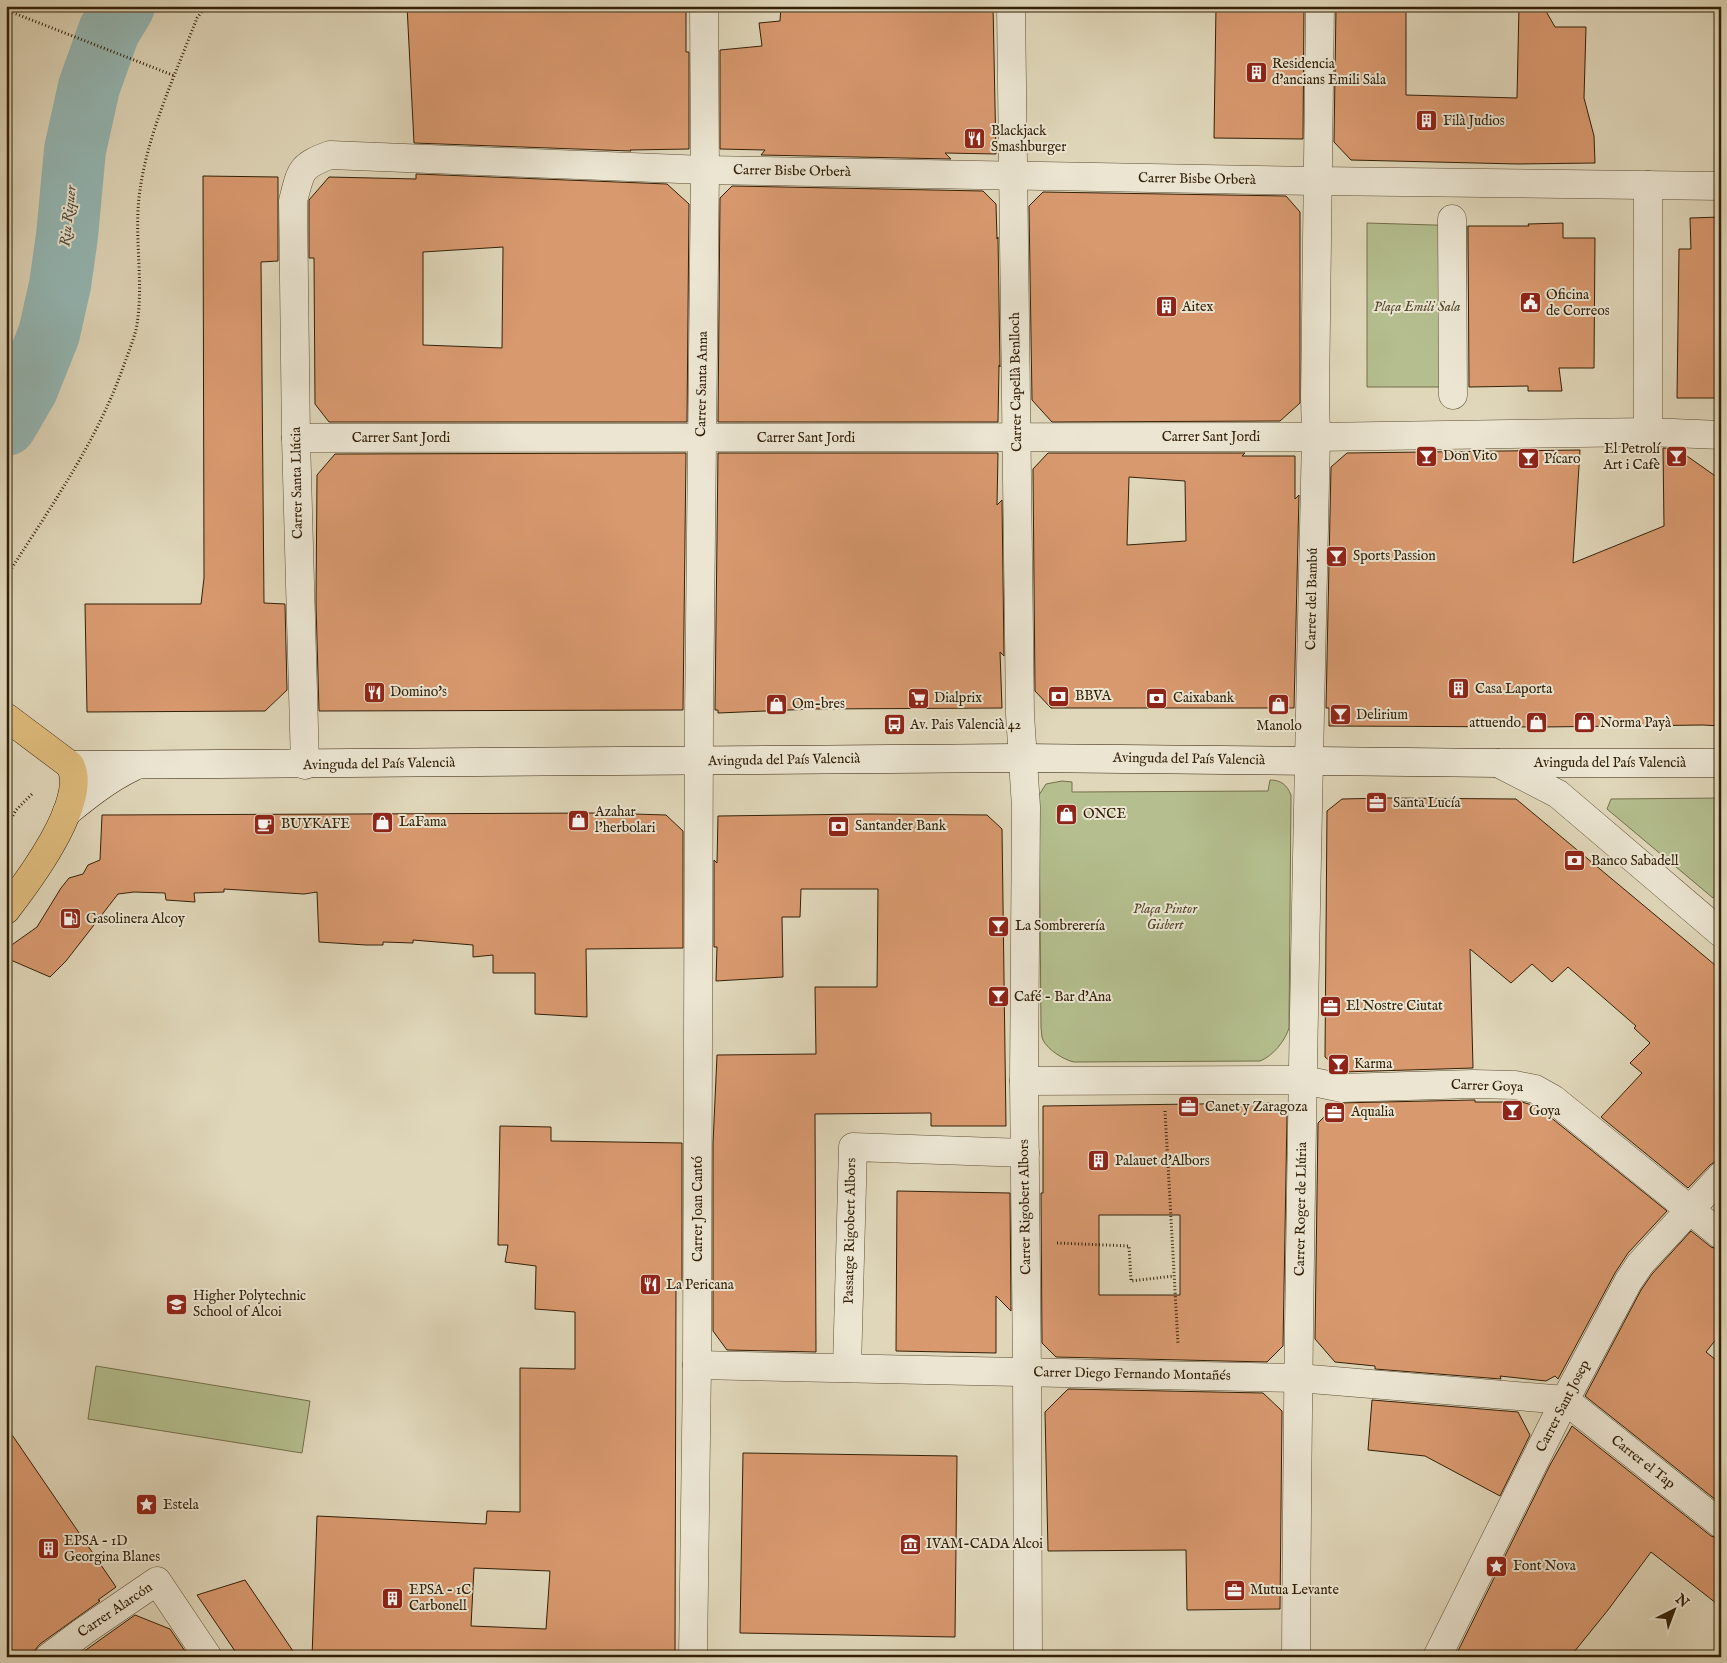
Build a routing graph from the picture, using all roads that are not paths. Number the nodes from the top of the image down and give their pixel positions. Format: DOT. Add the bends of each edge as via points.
graph roads {
  1 [pos="704,6"];
  2 [pos="1011,6"];
  3 [pos="1320,6"];
  4 [pos="705,170"];
  5 [pos="1014,176"];
  6 [pos="1317,181"];
  7 [pos="1648,185"];
  8 [pos="1711,185"];
  9 [pos="293,200"];
  10 [pos="1452,219"];
  11 [pos="1453,395"];
  12 [pos="1648,432"];
  13 [pos="1721,434"];
  14 [pos="1016,437"];
  15 [pos="1316,437"];
  16 [pos="296,438"];
  17 [pos="702,438"];
  18 [pos="6,717"];
  19 [pos="1023,758"];
  20 [pos="1309,760"];
  21 [pos="699,761"];
  22 [pos="1721,762"];
  23 [pos="1498,763"];
  24 [pos="305,765"];
  25 [pos="70,766"];
  26 [pos="137,766"];
  27 [pos="67,812"];
  28 [pos="6,910"];
  29 [pos="1721,933"];
  30 [pos="1304,1080"];
  31 [pos="1024,1081"];
  32 [pos="1025,1153"];
  33 [pos="1721,1176"];
  34 [pos="1689,1210"];
  35 [pos="1721,1236"];
  36 [pos="697,1365"];
  37 [pos="847,1368"];
  38 [pos="1027,1371"];
  39 [pos="1298,1378"];
  40 [pos="1565,1400"];
  41 [pos="1721,1524"];
  42 [pos="48,1657"];
  43 [pos="208,1657"];
  44 [pos="693,1657"];
  45 [pos="1028,1657"];
  46 [pos="1296,1657"];
  47 [pos="1437,1657"];
  1 -- 4 [label="street, Carrer Santa Anna"];
  2 -- 5 [label="street, Carrer Capellà Benlloch"];
  3 -- 6 [label="street"];
  4 -- 5 [label="street, Carrer Bisbe Orberà"];
  4 -- 9 [label="street, Carrer Bisbe Orberà" via="330,155 310,162 299,176"];
  4 -- 17 [label="street, Carrer Santa Anna"];
  5 -- 6 [label="street, Carrer Bisbe Orberà"];
  5 -- 14 [label="street, Carrer Capellà Benlloch"];
  6 -- 7 [label="street"];
  6 -- 15 [label="street"];
  7 -- 8 [label="street"];
  7 -- 12 [label="street"];
  9 -- 16 [label="street, Carrer Santa Llúcia"];
  10 -- 11 [label="street"];
  12 -- 13 [label="street"];
  12 -- 15 [label="street"];
  14 -- 15 [label="street, Carrer Sant Jordi"];
  14 -- 17 [label="street, Carrer Sant Jordi"];
  14 -- 19 [label="street, Carrer Capellà Benlloch"];
  15 -- 20 [label="street, Carrer del Bambú"];
  16 -- 17 [label="street, Carrer Sant Jordi"];
  16 -- 24 [label="street, Carrer Santa Llúcia"];
  17 -- 21 [label="street, Carrer Santa Anna"];
  18 -- 25 [label="main road"];
  19 -- 20 [label="street, Avinguda del País Valencià"];
  19 -- 21 [label="street, Avinguda del País Valencià"];
  19 -- 31 [label="street, Carrer Rigobert Albors" via="1026,808"];
  20 -- 23 [label="street, Avinguda del País Valencià"];
  20 -- 30 [label="street, Carrer Roger de Llúria"];
  21 -- 24 [label="street, Avinguda del País Valencià"];
  21 -- 36 [label="street, Carrer Joan Cantó"];
  22 -- 23 [label="street, Avinguda del País Valencià"];
  23 -- 29 [label="street, Avinguda del País Valencià" via="1558,794"];
  24 -- 26 [label="street, Avinguda del País Valencià"];
  25 -- 26 [label="street, Avinguda del País Valencià"];
  25 -- 27 [label="main road" via="74,772 74,787"];
  26 -- 27 [label="street" via="98,787"];
  27 -- 28 [label="main road" via="43,859"];
  30 -- 31 [label="street"];
  30 -- 34 [label="street, Carrer Goya" via="1342,1088 1473,1084 1535,1089 1553,1099"];
  30 -- 39 [label="street, Carrer Roger de Llúria"];
  31 -- 32 [label="street, Carrer Rigobert Albors"];
  32 -- 37 [label="street, Passatge Rigobert Albors" via="852,1147"];
  32 -- 38 [label="street, Carrer Rigobert Albors"];
  33 -- 34 [label="street, Carrer Sant Josep"];
  34 -- 35 [label="street, Carrer Goya"];
  34 -- 40 [label="street, Carrer Sant Josep" via="1628,1282"];
  36 -- 37 [label="street, Carrer Diego Fernando Montañés"];
  36 -- 44 [label="street, Carrer Joan Cantó"];
  37 -- 38 [label="street, Carrer Diego Fernando Montañés"];
  38 -- 39 [label="street, Carrer Diego Fernando Montañés"];
  38 -- 45 [label="street, Carrer Rigobert Albors"];
  39 -- 40 [label="street, Carrer Diego Fernando Montañés"];
  39 -- 46 [label="street, Carrer Roger de Llúria"];
  40 -- 41 [label="street, Carrer el Tap"];
  40 -- 47 [label="street, Carrer Sant Josep"];
  42 -- 43 [label="street, Carrer Alarcón" via="157,1581"];
}
